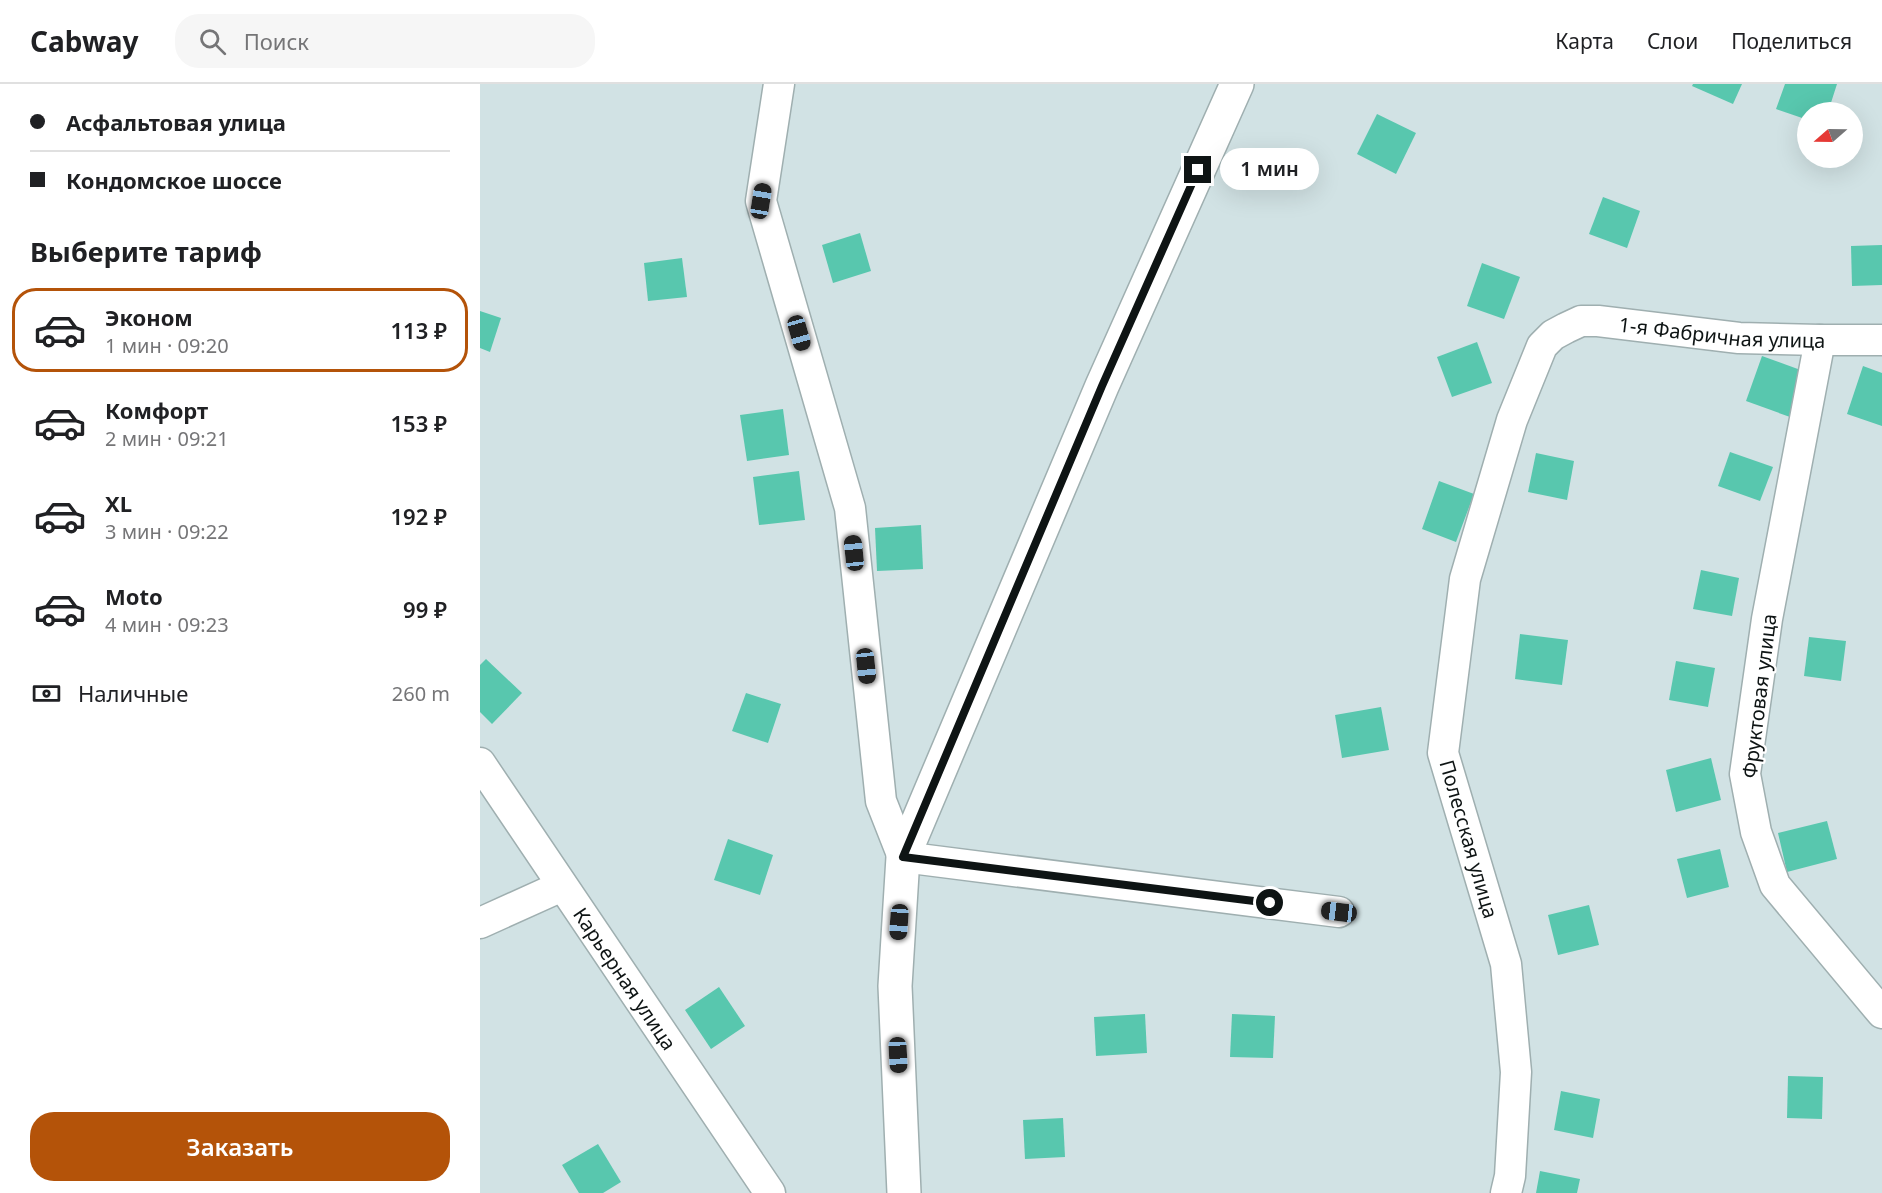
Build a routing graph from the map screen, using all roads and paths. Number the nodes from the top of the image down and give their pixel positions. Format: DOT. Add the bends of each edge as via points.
graph roads {
  1 [pos="779,84"];
  2 [pos="1237,84"];
  3 [pos="1566,328"];
  4 [pos="1820,340"];
  5 [pos="1882,340"];
  6 [pos="480,763"];
  7 [pos="903,857"];
  8 [pos="562,885"];
  9 [pos="1339,912"];
  10 [pos="480,923"];
  11 [pos="1882,1013"];
  12 [pos="770,1193"];
  13 [pos="904,1193"];
  14 [pos="1506,1193"];
  1 -- 7 [label="street" via="761,201 850,508 881,801"];
  2 -- 7 [label="street" via="1102,386"];
  3 -- 4 [label="street, 1-я Фабричная улица" via="1581,321 1598,321 1739,338"];
  3 -- 14 [label="street, Полесская улица" via="1542,346 1512,420 1465,579 1443,753 1506,964 1516,1072"];
  4 -- 5 [label="street, 1-я Фабричная улица"];
  4 -- 11 [label="street, Фруктовая улица" via="1767,619 1744,774 1756,832 1775,885"];
  6 -- 8 [label="street, Карьерная улица"];
  7 -- 9 [label="street"];
  7 -- 13 [label="street" via="895,986"];
  8 -- 10 [label="street"];
  8 -- 12 [label="street, Карьерная улица"];
}
